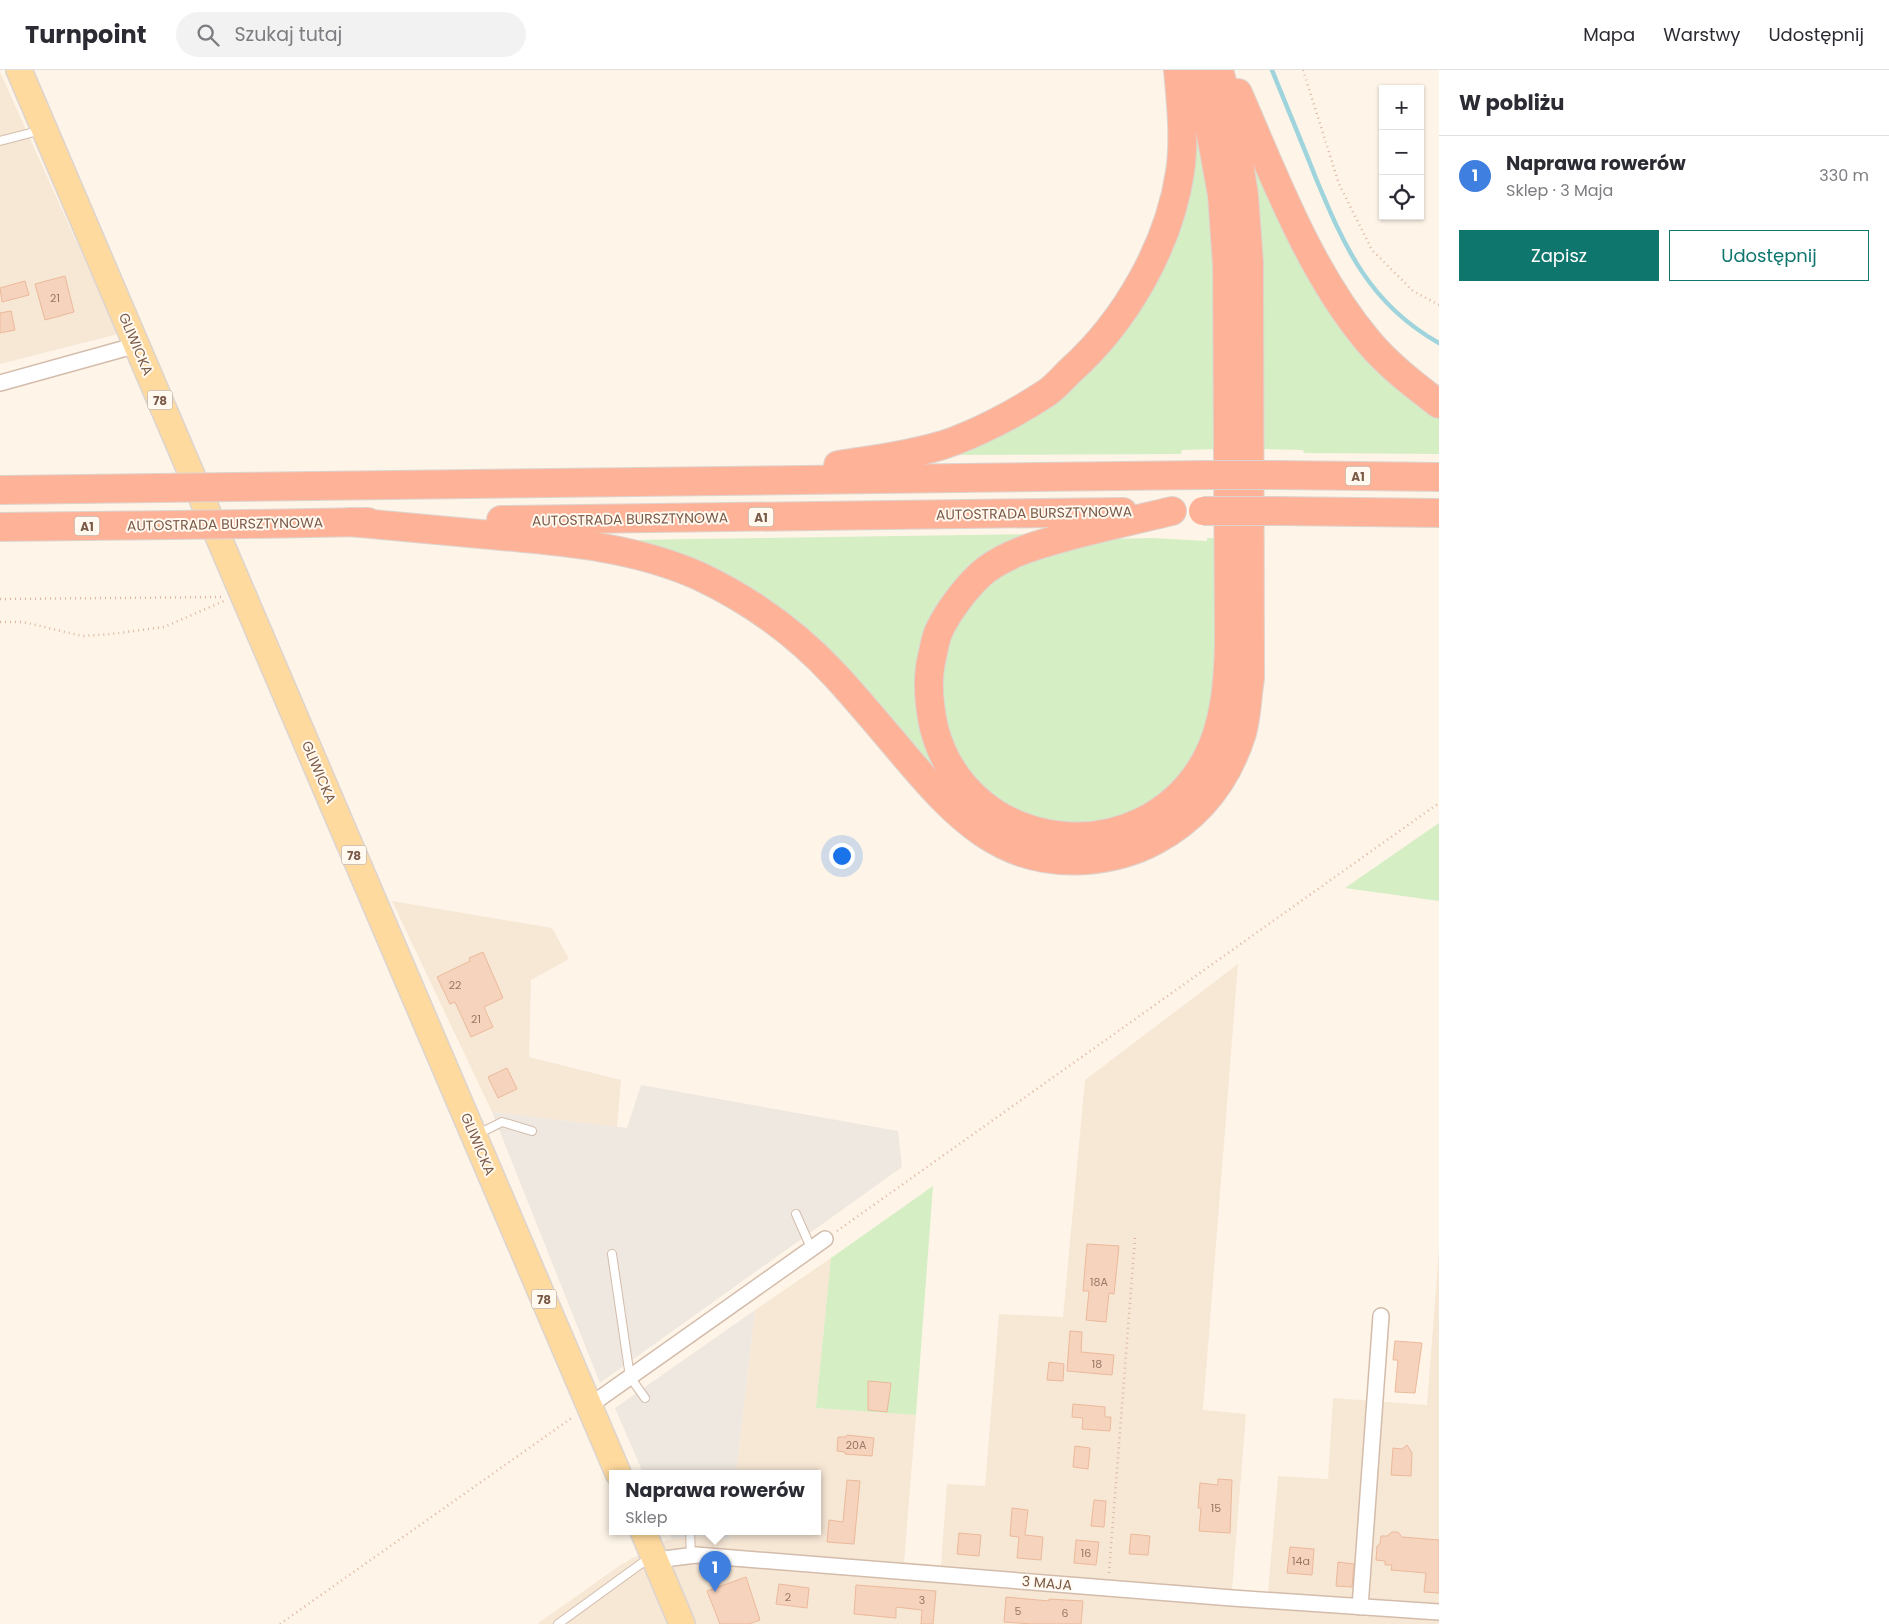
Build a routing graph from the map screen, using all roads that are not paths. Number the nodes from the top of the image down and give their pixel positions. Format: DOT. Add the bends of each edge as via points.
graph roads {
  1 [pos="19,70"];
  2 [pos="1178,70"];
  3 [pos="1195,70"];
  4 [pos="1219,70"];
  5 [pos="1227,70"];
  6 [pos="44,130"];
  7 [pos="0,141"];
  8 [pos="137,345"];
  9 [pos="0,383"];
  10 [pos="1439,404"];
  11 [pos="1439,477"];
  12 [pos="732,480"];
  13 [pos="0,490"];
  14 [pos="1172,511"];
  15 [pos="1439,513"];
  16 [pos="350,522"];
  17 [pos="0,527"];
  18 [pos="532,1130"];
  19 [pos="474,1136"];
  20 [pos="796,1214"];
  21 [pos="825,1239"];
  22 [pos="812,1248"];
  23 [pos="612,1254"];
  24 [pos="1381,1316"];
  25 [pos="630,1377"];
  26 [pos="645,1398"];
  27 [pos="590,1406"];
  28 [pos="617,1470"];
  29 [pos="645,1535"];
  30 [pos="690,1535"];
  31 [pos="691,1556"];
  32 [pos="656,1560"];
  33 [pos="1360,1607"];
  34 [pos="1439,1612"];
  35 [pos="558,1624"];
  36 [pos="682,1624"];
  1 -- 6 [label="main road, GLIWICKA / 78"];
  2 -- 12 [label="highway" via="1182,118 1180,172 1168,222 1150,267 1125,309 1081,361 1048,391 996,422 943,444 879,459"];
  3 -- 14 [label="highway" via="1222,195 1227,265 1229,644 1228,678 1219,726 1206,760 1187,787 1163,809 1137,824 1105,834 1071,837 1041,833 1010,823 983,806 958,780 939,746 930,709 928,671 938,632 960,597 987,570 1025,548"];
  4 -- 16 [label="highway" via="1232,119 1244,195 1249,262 1250,678 1242,731 1228,769 1206,801 1178,828 1142,848 1109,858 1070,861 1035,857 1000,844 968,823 939,797 834,674 794,636 748,603 699,576 659,561 576,542"];
  5 -- 10 [label="highway" via="1307,246 1337,299 1368,342 1411,383"];
  6 -- 7 [label="lane"];
  6 -- 8 [label="main road, GLIWICKA / 78"];
  8 -- 9 [label="street"];
  8 -- 19 [label="main road, GLIWICKA / 78"];
  11 -- 12 [label="highway, A1, bridge" via="1203,475"];
  12 -- 13 [label="highway, A1, bridge"];
  14 -- 15 [label="highway, AUTOSTRADA BURSZTYNOWA / A1, bridge"];
  14 -- 16 [label="highway, AUTOSTRADA BURSZTYNOWA / A1"];
  16 -- 17 [label="highway, AUTOSTRADA BURSZTYNOWA / A1, bridge"];
  18 -- 19 [label="lane" via="502,1122"];
  19 -- 27 [label="main road, GLIWICKA / 78"];
  20 -- 22 [label="lane"];
  21 -- 22 [label="street"];
  22 -- 25 [label="street"];
  23 -- 25 [label="lane"];
  24 -- 33 [label="street"];
  25 -- 26 [label="lane"];
  25 -- 27 [label="street"];
  27 -- 28 [label="main road, GLIWICKA / 78"];
  29 -- 32 [label="main road"];
  30 -- 31 [label="lane"];
  31 -- 32 [label="street, 3 MAJA"];
  31 -- 33 [label="street, 3 MAJA"];
  32 -- 35 [label="lane" via="642,1563"];
  32 -- 36 [label="main road"];
  33 -- 34 [label="street, 3 MAJA"];
}
